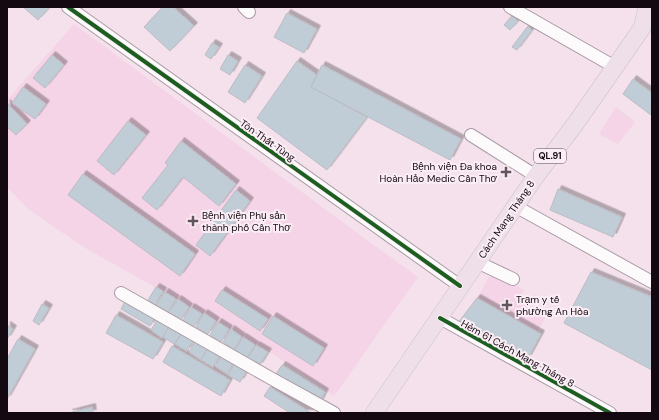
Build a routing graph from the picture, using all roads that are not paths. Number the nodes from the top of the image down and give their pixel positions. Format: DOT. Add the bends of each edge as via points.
graph roads {
  1 [pos="68,7"];
  2 [pos="510,7"];
  3 [pos="647,7"];
  4 [pos="82,11"];
  5 [pos="647,26"];
  6 [pos="615,67"];
  7 [pos="471,135"];
  8 [pos="536,176"];
  9 [pos="516,206"];
  10 [pos="477,262"];
  11 [pos="513,280"];
  12 [pos="652,282"];
  13 [pos="460,286"];
  14 [pos="121,293"];
  15 [pos="440,318"];
  16 [pos="334,413"];
  17 [pos="374,413"];
  18 [pos="610,413"];
  1 -- 4 [label="street, Tôn Thất Tùng"];
  2 -- 6 [label="street"];
  3 -- 5 [label="highway, Cách Mạng Tháng 8 / QL.91"];
  4 -- 13 [label="street, Tôn Thất Tùng"];
  5 -- 6 [label="highway, Cách Mạng Tháng 8 / QL.91"];
  6 -- 8 [label="highway, Cách Mạng Tháng 8 / QL.91"];
  7 -- 8 [label="street"];
  8 -- 9 [label="highway, Cách Mạng Tháng 8 / QL.91"];
  9 -- 10 [label="highway, Cách Mạng Tháng 8 / QL.91"];
  9 -- 12 [label="street"];
  10 -- 11 [label="street"];
  10 -- 13 [label="highway, Cách Mạng Tháng 8 / QL.91"];
  13 -- 15 [label="highway, Cách Mạng Tháng 8 / QL.91"];
  14 -- 16 [label="street"];
  15 -- 17 [label="highway, Cách Mạng Tháng 8 / QL.91"];
  15 -- 18 [label="street, Hẻm 61 Cách Mạng Tháng 8"];
}
